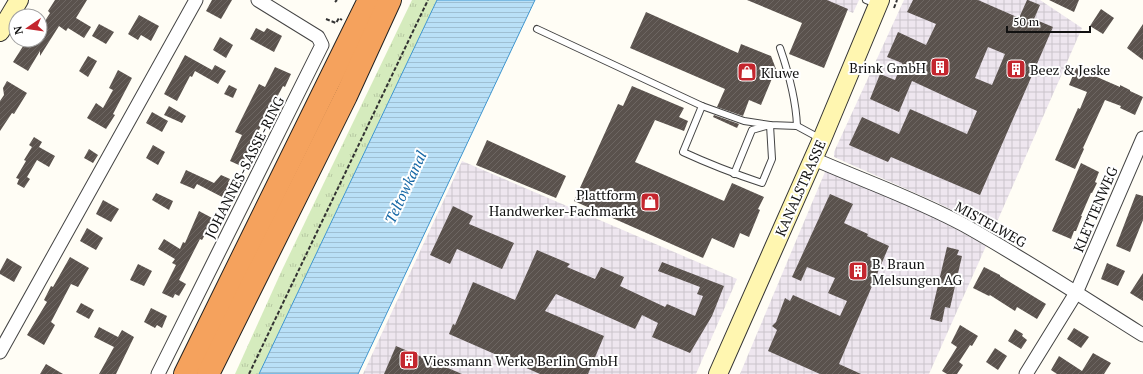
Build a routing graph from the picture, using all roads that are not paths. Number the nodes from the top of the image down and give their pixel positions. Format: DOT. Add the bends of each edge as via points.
graph roads {
  1 [pos="19,0"];
  2 [pos="196,0"];
  3 [pos="258,0"];
  4 [pos="369,0"];
  5 [pos="390,0"];
  6 [pos="874,2"];
  7 [pos="537,29"];
  8 [pos="0,32"];
  9 [pos="780,48"];
  10 [pos="702,106"];
  11 [pos="770,125"];
  12 [pos="797,126"];
  13 [pos="1143,138"];
  14 [pos="822,139"];
  15 [pos="814,158"];
  16 [pos="734,174"];
  17 [pos="1076,293"];
  18 [pos="1143,335"];
  19 [pos="0,352"];
  20 [pos="214,368"];
  21 [pos="158,374"];
  22 [pos="185,374"];
  23 [pos="718,374"];
  24 [pos="1026,374"];
  1 -- 8 [label="street"];
  2 -- 19 [label="street"];
  3 -- 21 [label="street, JOHANNES-SASSE-RING" via="318,37 322,45"];
  4 -- 22 [label="highway"];
  5 -- 20 [label="highway"];
  6 -- 14 [label="street, KANALSTRASSE"];
  7 -- 10 [label="lane"];
  9 -- 12 [label="lane" via="796,108"];
  10 -- 11 [label="lane" via="744,121"];
  10 -- 16 [label="lane" via="683,152"];
  11 -- 12 [label="lane"];
  11 -- 16 [label="lane" via="752,130"];
  11 -- 16 [label="lane" via="772,159 762,184"];
  12 -- 14 [label="lane"];
  13 -- 17 [label="street, KLETTENWEG"];
  14 -- 15 [label="street, KANALSTRASSE"];
  15 -- 17 [label="street, MISTELWEG" via="963,225"];
  15 -- 23 [label="street, KANALSTRASSE"];
  17 -- 18 [label="street, MISTELWEG"];
  17 -- 24 [label="street, KLETTENWEG"];
}
